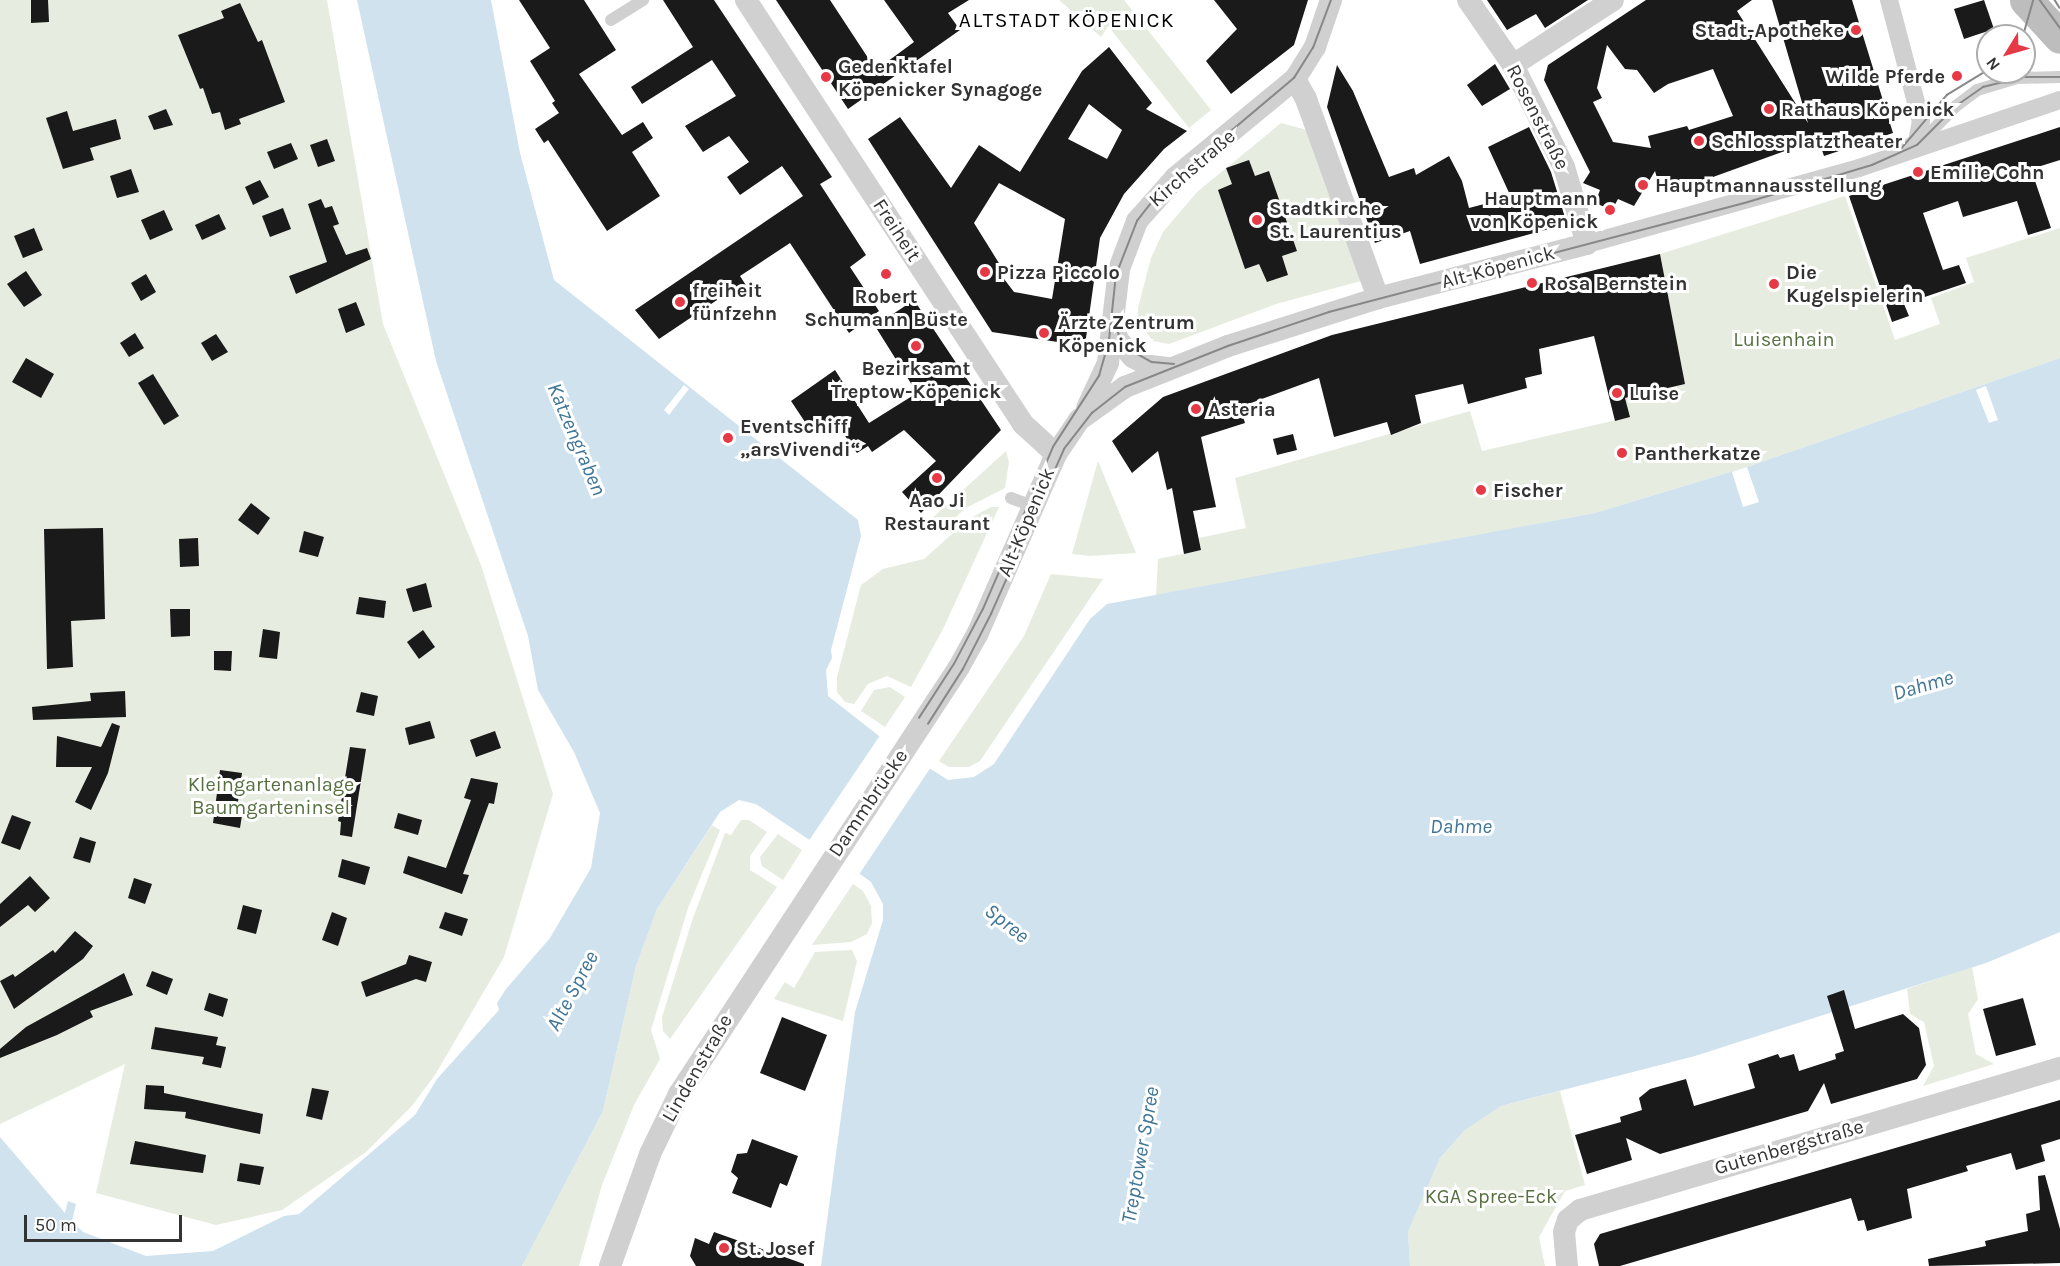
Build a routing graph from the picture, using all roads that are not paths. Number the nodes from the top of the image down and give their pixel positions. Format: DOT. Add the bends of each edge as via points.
graph roads {
  1 [pos="644,0"];
  2 [pos="746,0"];
  3 [pos="1331,0"];
  4 [pos="1468,0"];
  5 [pos="1613,0"];
  6 [pos="1889,0"];
  7 [pos="2026,0"];
  8 [pos="611,20"];
  9 [pos="2060,37"];
  10 [pos="1513,65"];
  11 [pos="2060,77"];
  12 [pos="1295,79"];
  13 [pos="2060,100"];
  14 [pos="1895,155"];
  15 [pos="1587,243"];
  16 [pos="1378,298"];
  17 [pos="1113,326"];
  18 [pos="1173,367"];
  19 [pos="1073,426"];
  20 [pos="1056,454"];
  21 [pos="1011,498"];
  22 [pos="1033,506"];
  23 [pos="923,720"];
  24 [pos="813,885"];
  25 [pos="2060,1068"];
  26 [pos="610,1266"];
  27 [pos="1567,1266"];
  1 -- 8 [label="lane"];
  2 -- 20 [label="street, Freiheit" via="1023,424"];
  3 -- 12 [label="street, Kirchstraße" via="1315,47"];
  4 -- 10 [label="street, Rosenstraße"];
  5 -- 10 [label="street"];
  6 -- 14 [label="street" via="1921,121 1915,145"];
  7 -- 9 [label="main road"];
  10 -- 15 [label="street, Rosenstraße" via="1569,176"];
  11 -- 14 [label="lane, Alt-Köpenick" via="2023,77 1977,90 1956,105 1917,145"];
  12 -- 16 [label="street" via="1306,99"];
  12 -- 17 [label="street, Kirchstraße" via="1149,204 1125,247"];
  13 -- 14 [label="street, Alt-Köpenick"];
  14 -- 15 [label="street, Alt-Köpenick" via="1773,193"];
  15 -- 16 [label="street, Alt-Köpenick"];
  16 -- 18 [label="street, Alt-Köpenick"];
  17 -- 18 [label="street, Alt-Köpenick" via="1122,346 1136,359 1158,368"];
  17 -- 19 [label="street, Kirchstraße" via="1102,380"];
  18 -- 19 [label="street, Alt-Köpenick" via="1115,393"];
  19 -- 20 [label="street, Alt-Köpenick"];
  20 -- 22 [label="street, Alt-Köpenick"];
  21 -- 22 [label="lane"];
  22 -- 23 [label="street, Alt-Köpenick" via="977,635"];
  23 -- 24 [label="street, Dammbrücke"];
  24 -- 26 [label="street, Lindenstraße" via="678,1094 650,1154"];
  25 -- 27 [label="street, Gutenbergstraße" via="1580,1210 1568,1220 1564,1232"];
}
